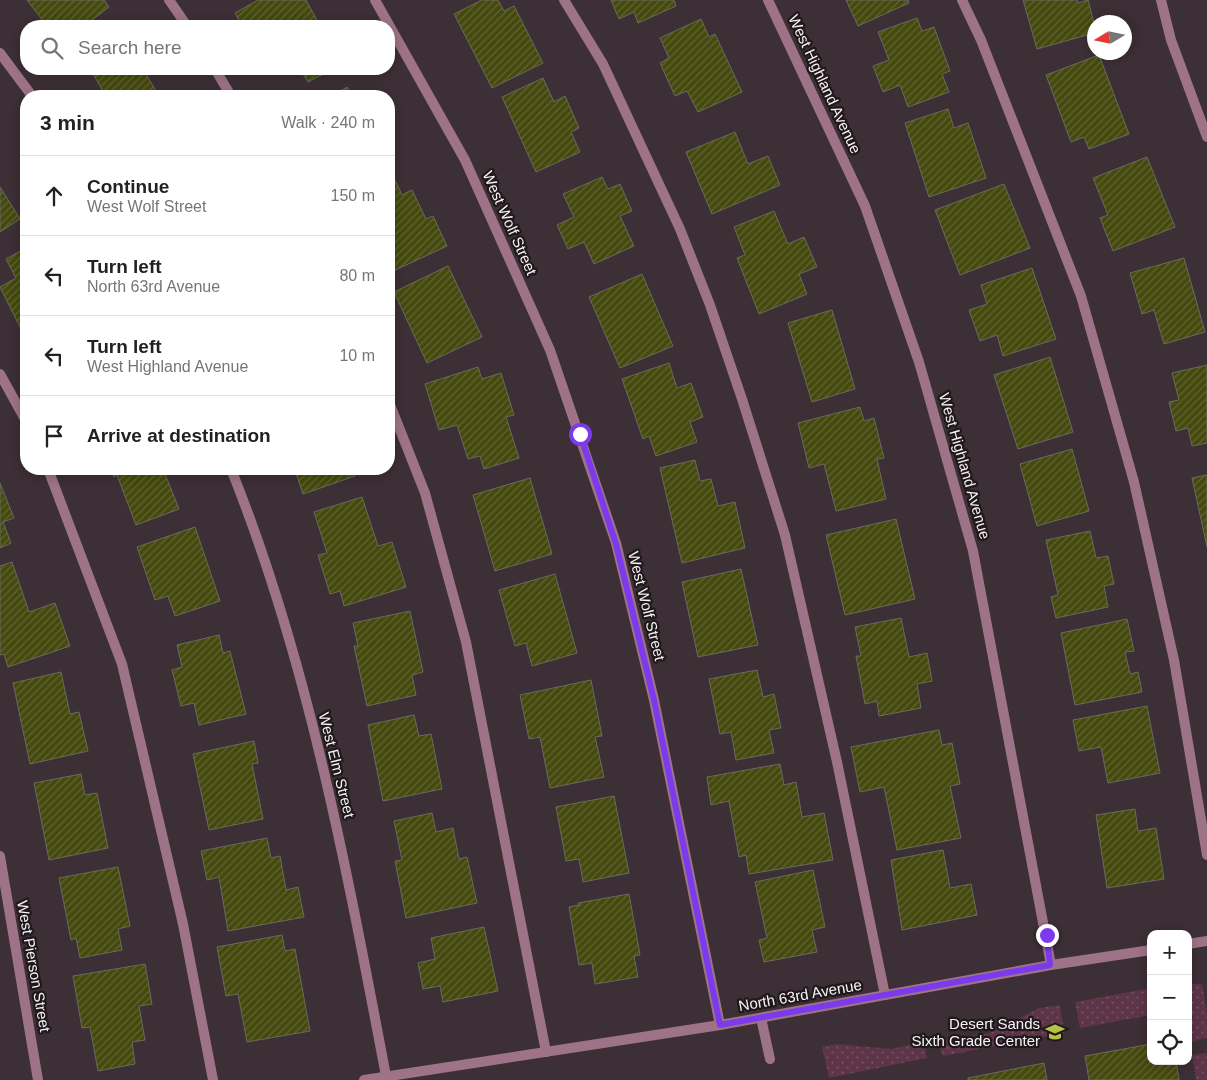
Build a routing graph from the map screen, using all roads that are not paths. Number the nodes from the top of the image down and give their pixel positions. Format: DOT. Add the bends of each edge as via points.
graph roads {
  1 [pos="169,0"];
  2 [pos="375,0"];
  3 [pos="564,0"];
  4 [pos="768,0"];
  5 [pos="962,0"];
  6 [pos="1161,0"];
  7 [pos="183,20"];
  8 [pos="386,20"];
  9 [pos="395,36"];
  10 [pos="0,53"];
  11 [pos="219,75"];
  12 [pos="28,90"];
  13 [pos="227,90"];
  14 [pos="1207,137"];
  15 [pos="0,374"];
  16 [pos="20,410"];
  17 [pos="395,417"];
  18 [pos="50,475"];
  19 [pos="233,475"];
  20 [pos="1207,855"];
  21 [pos="0,856"];
  22 [pos="1207,941"];
  23 [pos="1192,943"];
  24 [pos="1147,951"];
  25 [pos="1050,965"];
  26 [pos="885,995"];
  27 [pos="761,1018"];
  28 [pos="720,1025"];
  29 [pos="546,1052"];
  30 [pos="770,1058"];
  31 [pos="386,1076"];
  32 [pos="38,1080"];
  33 [pos="213,1080"];
  34 [pos="364,1080"];
  1 -- 7 [label="street"];
  2 -- 8 [label="street, West Wolf Street"];
  3 -- 26 [label="street" via="602,64 680,229 742,399 785,535 837,762"];
  4 -- 25 [label="street, West Highland Avenue" via="865,206 919,362 974,551"];
  5 -- 20 [label="street" via="981,40 1081,296 1100,361 1134,482 1174,660"];
  6 -- 14 [label="street" via="1170,40"];
  9 -- 28 [label="street, West Wolf Street" via="465,160 550,350 607,516 654,700"];
  10 -- 12 [label="street"];
  11 -- 13 [label="street"];
  15 -- 16 [label="street"];
  17 -- 29 [label="street" via="425,493 466,642"];
  18 -- 33 [label="street" via="122,664 183,924"];
  19 -- 31 [label="street, West Elm Street" via="256,532 315,738 347,873"];
  21 -- 32 [label="street, West Pierson Street"];
  22 -- 23 [label="street"];
  24 -- 25 [label="street, North 63rd Avenue"];
  25 -- 26 [label="street, North 63rd Avenue"];
  26 -- 27 [label="street, North 63rd Avenue"];
  27 -- 28 [label="street, North 63rd Avenue"];
  27 -- 30 [label="street"];
  28 -- 29 [label="street, North 63rd Avenue"];
  29 -- 31 [label="street, North 63rd Avenue"];
  31 -- 34 [label="street, North 63rd Avenue"];
}
